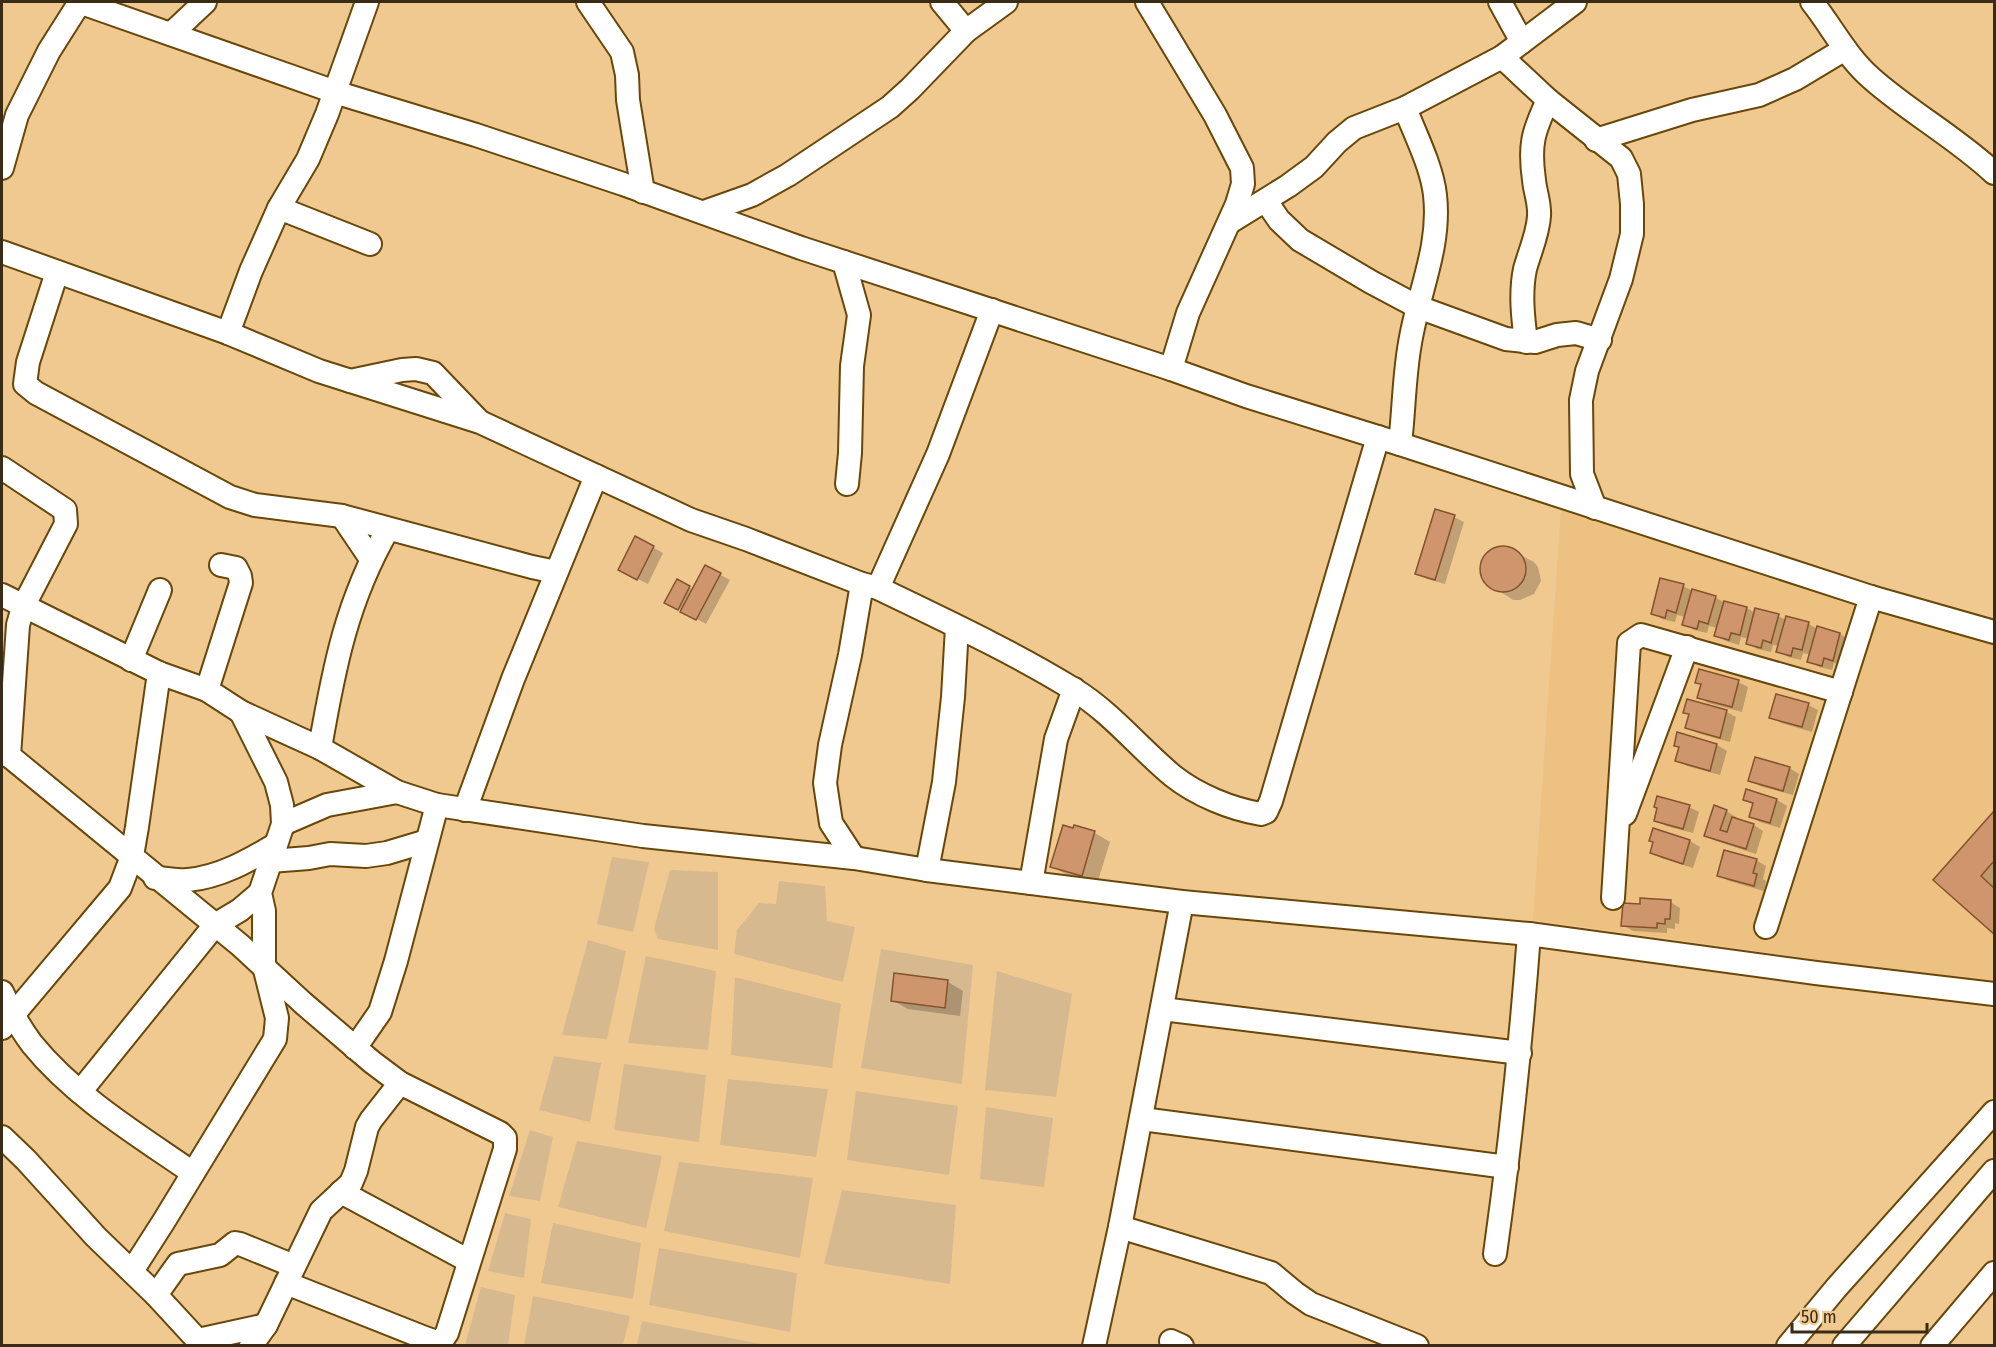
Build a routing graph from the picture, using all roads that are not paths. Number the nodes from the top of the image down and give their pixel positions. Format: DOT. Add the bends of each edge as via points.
graph roads {
  1 [pos="79,2"];
  2 [pos="206,2"];
  3 [pos="367,2"];
  4 [pos="588,2"];
  5 [pos="942,2"];
  6 [pos="1006,2"];
  7 [pos="1147,2"];
  8 [pos="1500,2"];
  9 [pos="1575,2"];
  10 [pos="1812,2"];
  11 [pos="116,9"];
  12 [pos="966,31"];
  13 [pos="171,34"];
  14 [pos="1522,42"];
  15 [pos="1845,50"];
  16 [pos="1502,57"];
  17 [pos="334,90"];
  18 [pos="1548,100"];
  19 [pos="1405,108"];
  20 [pos="9,113"];
  21 [pos="1596,140"];
  22 [pos="2,168"];
  23 [pos="1995,173"];
  24 [pos="643,192"];
  25 [pos="752,195"];
  26 [pos="1266,201"];
  27 [pos="279,208"];
  28 [pos="704,212"];
  29 [pos="1230,222"];
  30 [pos="760,233"];
  31 [pos="370,244"];
  32 [pos="2,252"];
  33 [pos="844,262"];
  34 [pos="57,272"];
  35 [pos="1418,307"];
  36 [pos="992,310"];
  37 [pos="228,333"];
  38 [pos="1600,340"];
  39 [pos="1526,342"];
  40 [pos="1171,369"];
  41 [pos="349,381"];
  42 [pos="480,422"];
  43 [pos="1389,440"];
  44 [pos="2,468"];
  45 [pos="596,476"];
  46 [pos="847,484"];
  47 [pos="1594,508"];
  48 [pos="342,516"];
  49 [pos="388,529"];
  50 [pos="370,559"];
  51 [pos="221,565"];
  52 [pos="556,572"];
  53 [pos="870,586"];
  54 [pos="160,590"];
  55 [pos="2,595"];
  56 [pos="1871,597"];
  57 [pos="23,607"];
  58 [pos="957,627"];
  59 [pos="1995,632"];
  60 [pos="1687,647"];
  61 [pos="130,660"];
  62 [pos="159,673"];
  63 [pos="207,690"];
  64 [pos="1074,690"];
  65 [pos="1841,692"];
  66 [pos="241,712"];
  67 [pos="320,747"];
  68 [pos="5,753"];
  69 [pos="397,792"];
  70 [pos="437,805"];
  71 [pos="465,810"];
  72 [pos="1617,837"];
  73 [pos="427,841"];
  74 [pos="276,843"];
  75 [pos="132,856"];
  76 [pos="854,858"];
  77 [pos="927,870"];
  78 [pos="159,878"];
  79 [pos="1031,883"];
  80 [pos="120,888"];
  81 [pos="260,893"];
  82 [pos="1613,898"];
  83 [pos="1182,903"];
  84 [pos="215,925"];
  85 [pos="1766,927"];
  86 [pos="1529,934"];
  87 [pos="264,966"];
  88 [pos="2,993"];
  89 [pos="1995,994"];
  90 [pos="303,1003"];
  91 [pos="1162,1009"];
  92 [pos="277,1018"];
  93 [pos="7,1021"];
  94 [pos="354,1048"];
  95 [pos="1520,1053"];
  96 [pos="400,1083"];
  97 [pos="80,1092"];
  98 [pos="1995,1112"];
  99 [pos="1142,1119"];
  100 [pos="2,1137"];
  101 [pos="1507,1167"];
  102 [pos="1995,1171"];
  103 [pos="193,1173"];
  104 [pos="341,1192"];
  105 [pos="1120,1227"];
  106 [pos="1495,1254"];
  107 [pos="469,1261"];
  108 [pos="132,1271"];
  109 [pos="1995,1273"];
  110 [pos="290,1274"];
  111 [pos="156,1295"];
  112 [pos="266,1325"];
  113 [pos="201,1343"];
  114 [pos="251,1346"];
  115 [pos="1094,1346"];
  116 [pos="1417,1346"];
  117 [pos="1788,1346"];
  118 [pos="1844,1346"];
  119 [pos="1932,1346"];
  1 -- 11 [label="street"];
  1 -- 20 [label="street"];
  2 -- 13 [label="street"];
  3 -- 17 [label="street"];
  4 -- 24 [label="street" via="621,52"];
  5 -- 12 [label="street"];
  6 -- 12 [label="street"];
  7 -- 29 [label="street" via="1242,168 1243,184"];
  8 -- 14 [label="street"];
  9 -- 14 [label="street"];
  10 -- 15 [label="street"];
  11 -- 13 [label="street"];
  12 -- 25 [label="street" via="890,107 789,175"];
  13 -- 17 [label="street"];
  14 -- 16 [label="street"];
  15 -- 21 [label="street" via="1759,95 1692,110"];
  15 -- 23 [label="street" via="1872,79"];
  16 -- 18 [label="street"];
  16 -- 19 [label="street"];
  17 -- 24 [label="street"];
  17 -- 27 [label="street" via="308,159"];
  18 -- 21 [label="street"];
  18 -- 39 [label="street" via="1532,139 1539,215 1524,280"];
  19 -- 26 [label="street" via="1354,128 1314,166"];
  19 -- 35 [label="street" via="1435,191 1437,219 1430,266"];
  20 -- 22 [label="street"];
  21 -- 38 [label="street" via="1621,158 1629,174 1632,204 1632,234"];
  24 -- 28 [label="street"];
  25 -- 28 [label="street"];
  25 -- 30 [label="street"];
  26 -- 29 [label="street"];
  26 -- 35 [label="street" via="1300,240"];
  27 -- 31 [label="street"];
  27 -- 37 [label="street"];
  28 -- 30 [label="street"];
  29 -- 40 [label="street" via="1188,313"];
  30 -- 33 [label="street"];
  32 -- 34 [label="street"];
  33 -- 36 [label="street"];
  33 -- 46 [label="street" via="860,315 852,366"];
  34 -- 37 [label="street"];
  34 -- 48 [label="street" via="28,362 25,384 230,496 255,505"];
  35 -- 39 [label="street" via="1506,339"];
  35 -- 43 [label="street"];
  36 -- 40 [label="street"];
  36 -- 53 [label="street" via="938,454"];
  37 -- 41 [label="street"];
  38 -- 39 [label="street" via="1576,333"];
  38 -- 47 [label="street" via="1587,371 1580,418 1582,474"];
  40 -- 43 [label="street"];
  41 -- 42 [label="street"];
  41 -- 42 [label="street" via="402,370 433,373"];
  42 -- 45 [label="street"];
  43 -- 47 [label="street"];
  43 -- 64 [label="street" via="1266,812 1253,813 1209,798 1175,777 1109,715"];
  44 -- 57 [label="street" via="65,510 66,524"];
  45 -- 52 [label="street"];
  45 -- 53 [label="street" via="691,520"];
  47 -- 56 [label="street"];
  48 -- 49 [label="street"];
  48 -- 50 [label="street"];
  49 -- 50 [label="street"];
  49 -- 52 [label="street"];
  50 -- 67 [label="street" via="343,632"];
  51 -- 63 [label="street" via="236,568 241,583"];
  52 -- 71 [label="street"];
  53 -- 58 [label="street"];
  53 -- 76 [label="street" via="850,655 825,783 831,822"];
  54 -- 61 [label="street"];
  55 -- 57 [label="street"];
  56 -- 59 [label="street"];
  56 -- 65 [label="street"];
  57 -- 61 [label="street"];
  57 -- 68 [label="street"];
  58 -- 64 [label="street"];
  58 -- 77 [label="street" via="944,782"];
  60 -- 65 [label="street"];
  60 -- 72 [label="street"];
  60 -- 72 [label="street" via="1641,635 1629,643"];
  61 -- 62 [label="street"];
  62 -- 63 [label="street"];
  62 -- 75 [label="street"];
  63 -- 66 [label="street"];
  64 -- 79 [label="street" via="1056,739"];
  65 -- 85 [label="street"];
  66 -- 67 [label="street"];
  66 -- 74 [label="street" via="276,782 282,805"];
  67 -- 69 [label="street"];
  68 -- 75 [label="street"];
  69 -- 70 [label="street"];
  69 -- 74 [label="street" via="327,806"];
  70 -- 71 [label="street"];
  70 -- 73 [label="street"];
  71 -- 76 [label="street" via="643,836"];
  72 -- 82 [label="street"];
  73 -- 74 [label="street" via="387,853 309,858"];
  73 -- 94 [label="street" via="380,1012"];
  74 -- 78 [label="street" via="248,861 207,877"];
  74 -- 81 [label="street"];
  75 -- 78 [label="street"];
  75 -- 80 [label="street"];
  76 -- 77 [label="street"];
  77 -- 79 [label="street"];
  78 -- 80 [label="street"];
  78 -- 84 [label="street"];
  79 -- 83 [label="street"];
  80 -- 93 [label="street"];
  81 -- 84 [label="street"];
  81 -- 87 [label="street" via="264,911"];
  83 -- 86 [label="street"];
  83 -- 91 [label="street"];
  84 -- 87 [label="street"];
  84 -- 97 [label="street"];
  86 -- 89 [label="street"];
  86 -- 95 [label="street"];
  87 -- 90 [label="street"];
  87 -- 92 [label="street"];
  88 -- 93 [label="street"];
  90 -- 92 [label="street"];
  90 -- 94 [label="street"];
  91 -- 95 [label="street"];
  91 -- 99 [label="street"];
  92 -- 103 [label="street" via="275,1039 268,1052"];
  93 -- 97 [label="street"];
  94 -- 96 [label="street"];
  95 -- 101 [label="street"];
  96 -- 104 [label="street" via="367,1127 356,1171"];
  96 -- 107 [label="street" via="505,1138 505,1149"];
  97 -- 103 [label="street"];
  98 -- 117 [label="street"];
  99 -- 101 [label="street"];
  99 -- 105 [label="street"];
  100 -- 108 [label="street"];
  101 -- 106 [label="street"];
  102 -- 118 [label="street"];
  103 -- 108 [label="street"];
  104 -- 107 [label="street"];
  104 -- 110 [label="street" via="321,1211"];
  105 -- 115 [label="street"];
  105 -- 116 [label="street" via="1271,1273 1311,1304"];
  107 -- 110 [label="street" via="447,1333 437,1342"];
  108 -- 111 [label="street"];
  109 -- 119 [label="street"];
  110 -- 111 [label="street" via="235,1243 220,1255 178,1264"];
  110 -- 112 [label="street"];
  111 -- 113 [label="street"];
  112 -- 113 [label="street"];
  112 -- 114 [label="street"];
}
